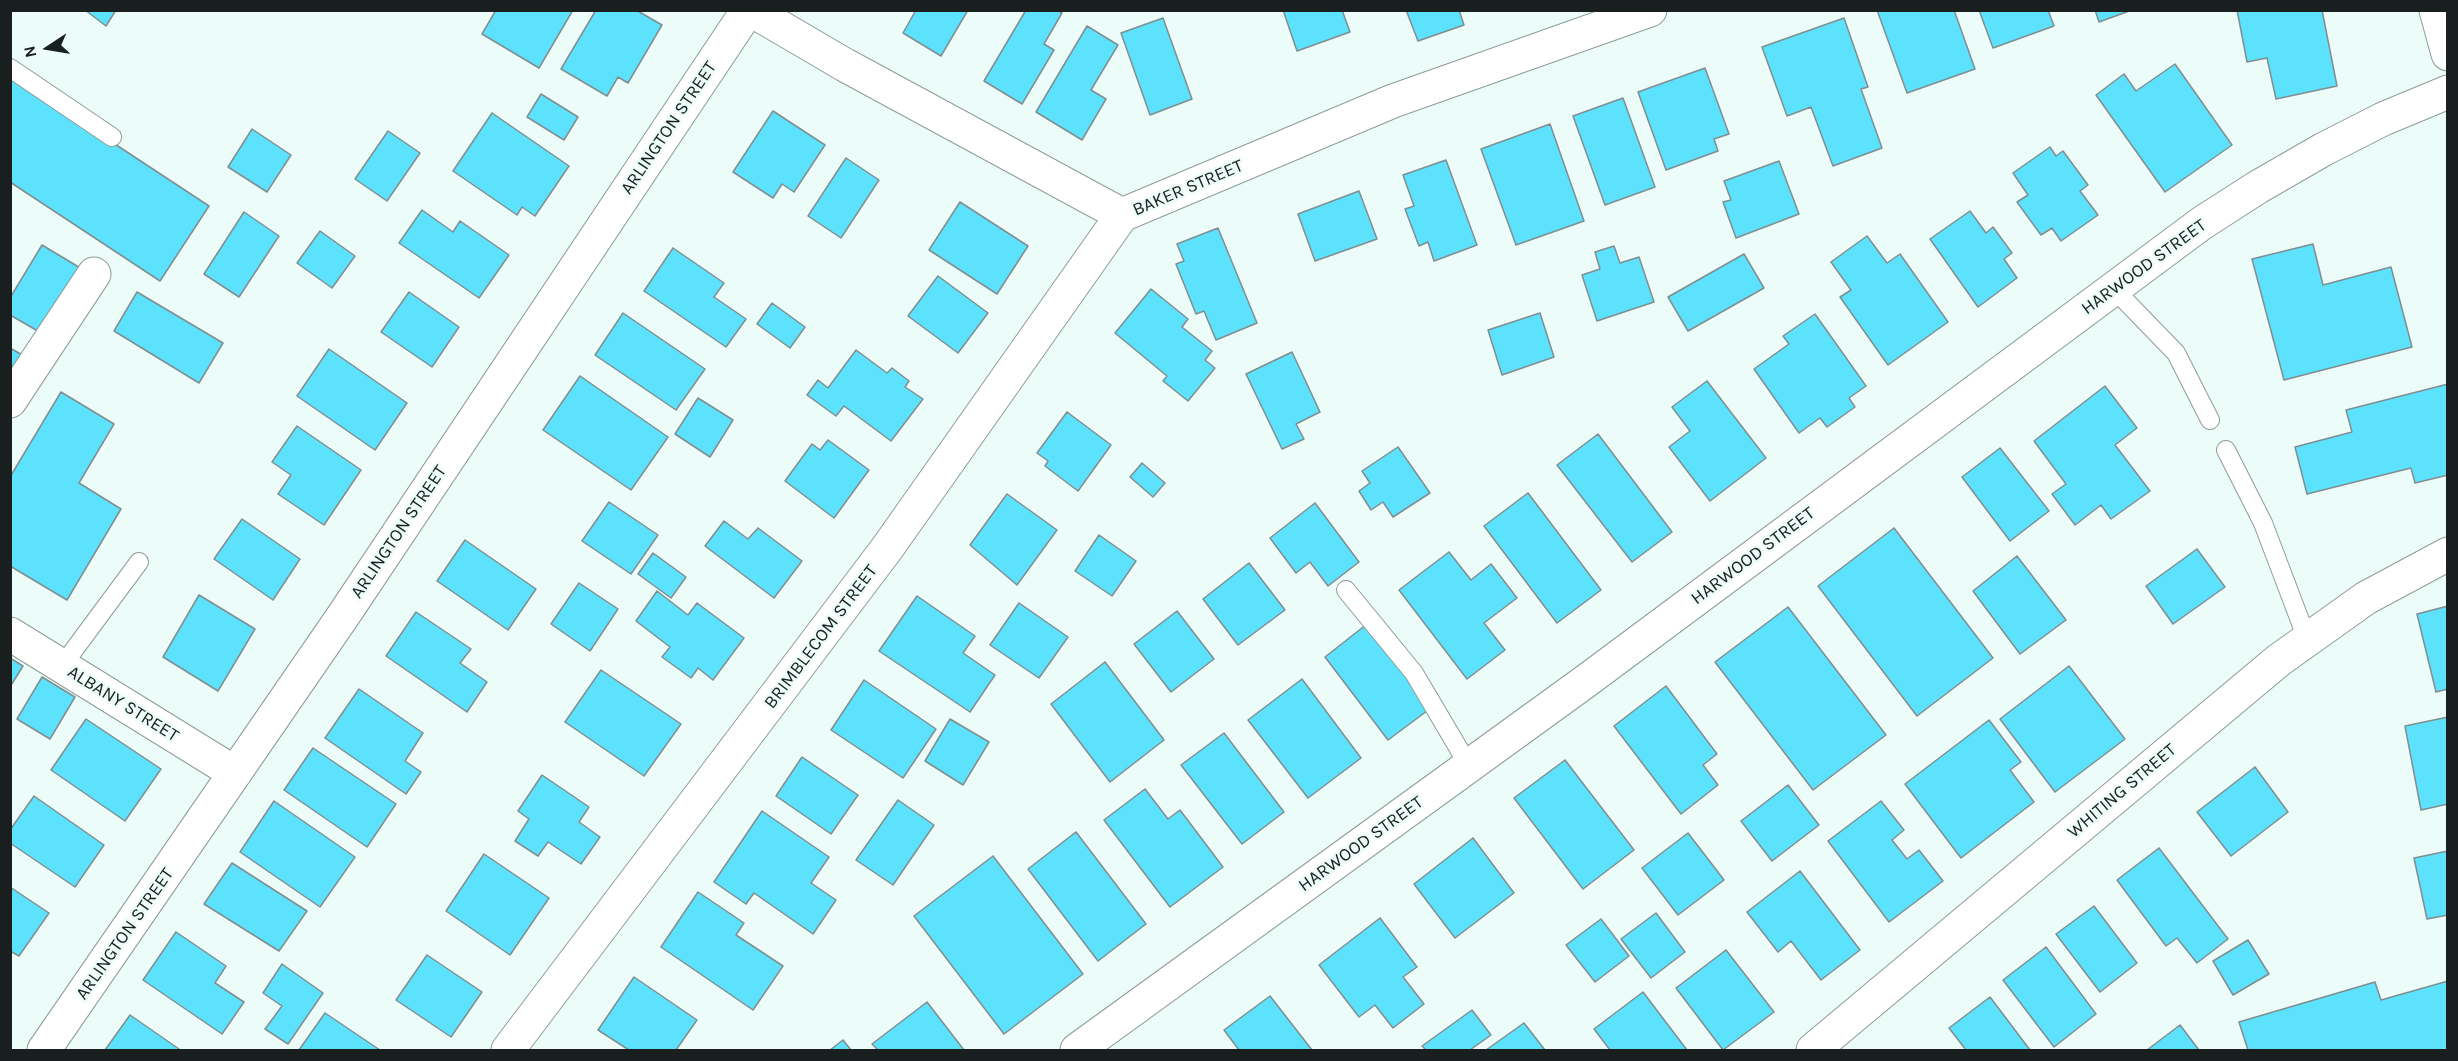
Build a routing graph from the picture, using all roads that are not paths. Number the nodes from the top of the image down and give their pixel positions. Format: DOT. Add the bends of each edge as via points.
graph roads {
  1 [pos="750,10"];
  2 [pos="1650,10"];
  3 [pos="2436,10"];
  4 [pos="2448,54"];
  5 [pos="10,68"];
  6 [pos="2448,92"];
  7 [pos="112,136"];
  8 [pos="1122,215"];
  9 [pos="94,274"];
  10 [pos="2113,288"];
  11 [pos="10,400"];
  12 [pos="2210,420"];
  13 [pos="2226,450"];
  14 [pos="2448,554"];
  15 [pos="139,562"];
  16 [pos="1346,590"];
  17 [pos="10,634"];
  18 [pos="2307,639"];
  19 [pos="62,666"];
  20 [pos="1469,766"];
  21 [pos="235,773"];
  22 [pos="44,1050"];
  23 [pos="508,1050"];
  24 [pos="1077,1050"];
  25 [pos="1813,1050"];
  1 -- 8 [label="street, BAKER STREET"];
  1 -- 21 [label="street, ARLINGTON STREET"];
  2 -- 8 [label="street, BAKER STREET" via="1393,101"];
  3 -- 4 [label="street"];
  5 -- 7 [label="lane"];
  6 -- 10 [label="street, HARWOOD STREET" via="2384,119 2258,187"];
  8 -- 23 [label="street, BRIMBLECOM STREET" via="888,547"];
  9 -- 11 [label="street"];
  10 -- 12 [label="lane" via="2176,352"];
  10 -- 20 [label="street, HARWOOD STREET"];
  13 -- 18 [label="lane" via="2263,523"];
  14 -- 18 [label="street, WHITING STREET" via="2381,589"];
  15 -- 19 [label="lane"];
  16 -- 20 [label="lane" via="1414,673"];
  17 -- 19 [label="street, ALBANY STREET"];
  18 -- 25 [label="street, WHITING STREET"];
  19 -- 21 [label="street, ALBANY STREET"];
  20 -- 24 [label="street, HARWOOD STREET"];
  21 -- 22 [label="street, ARLINGTON STREET"];
}
